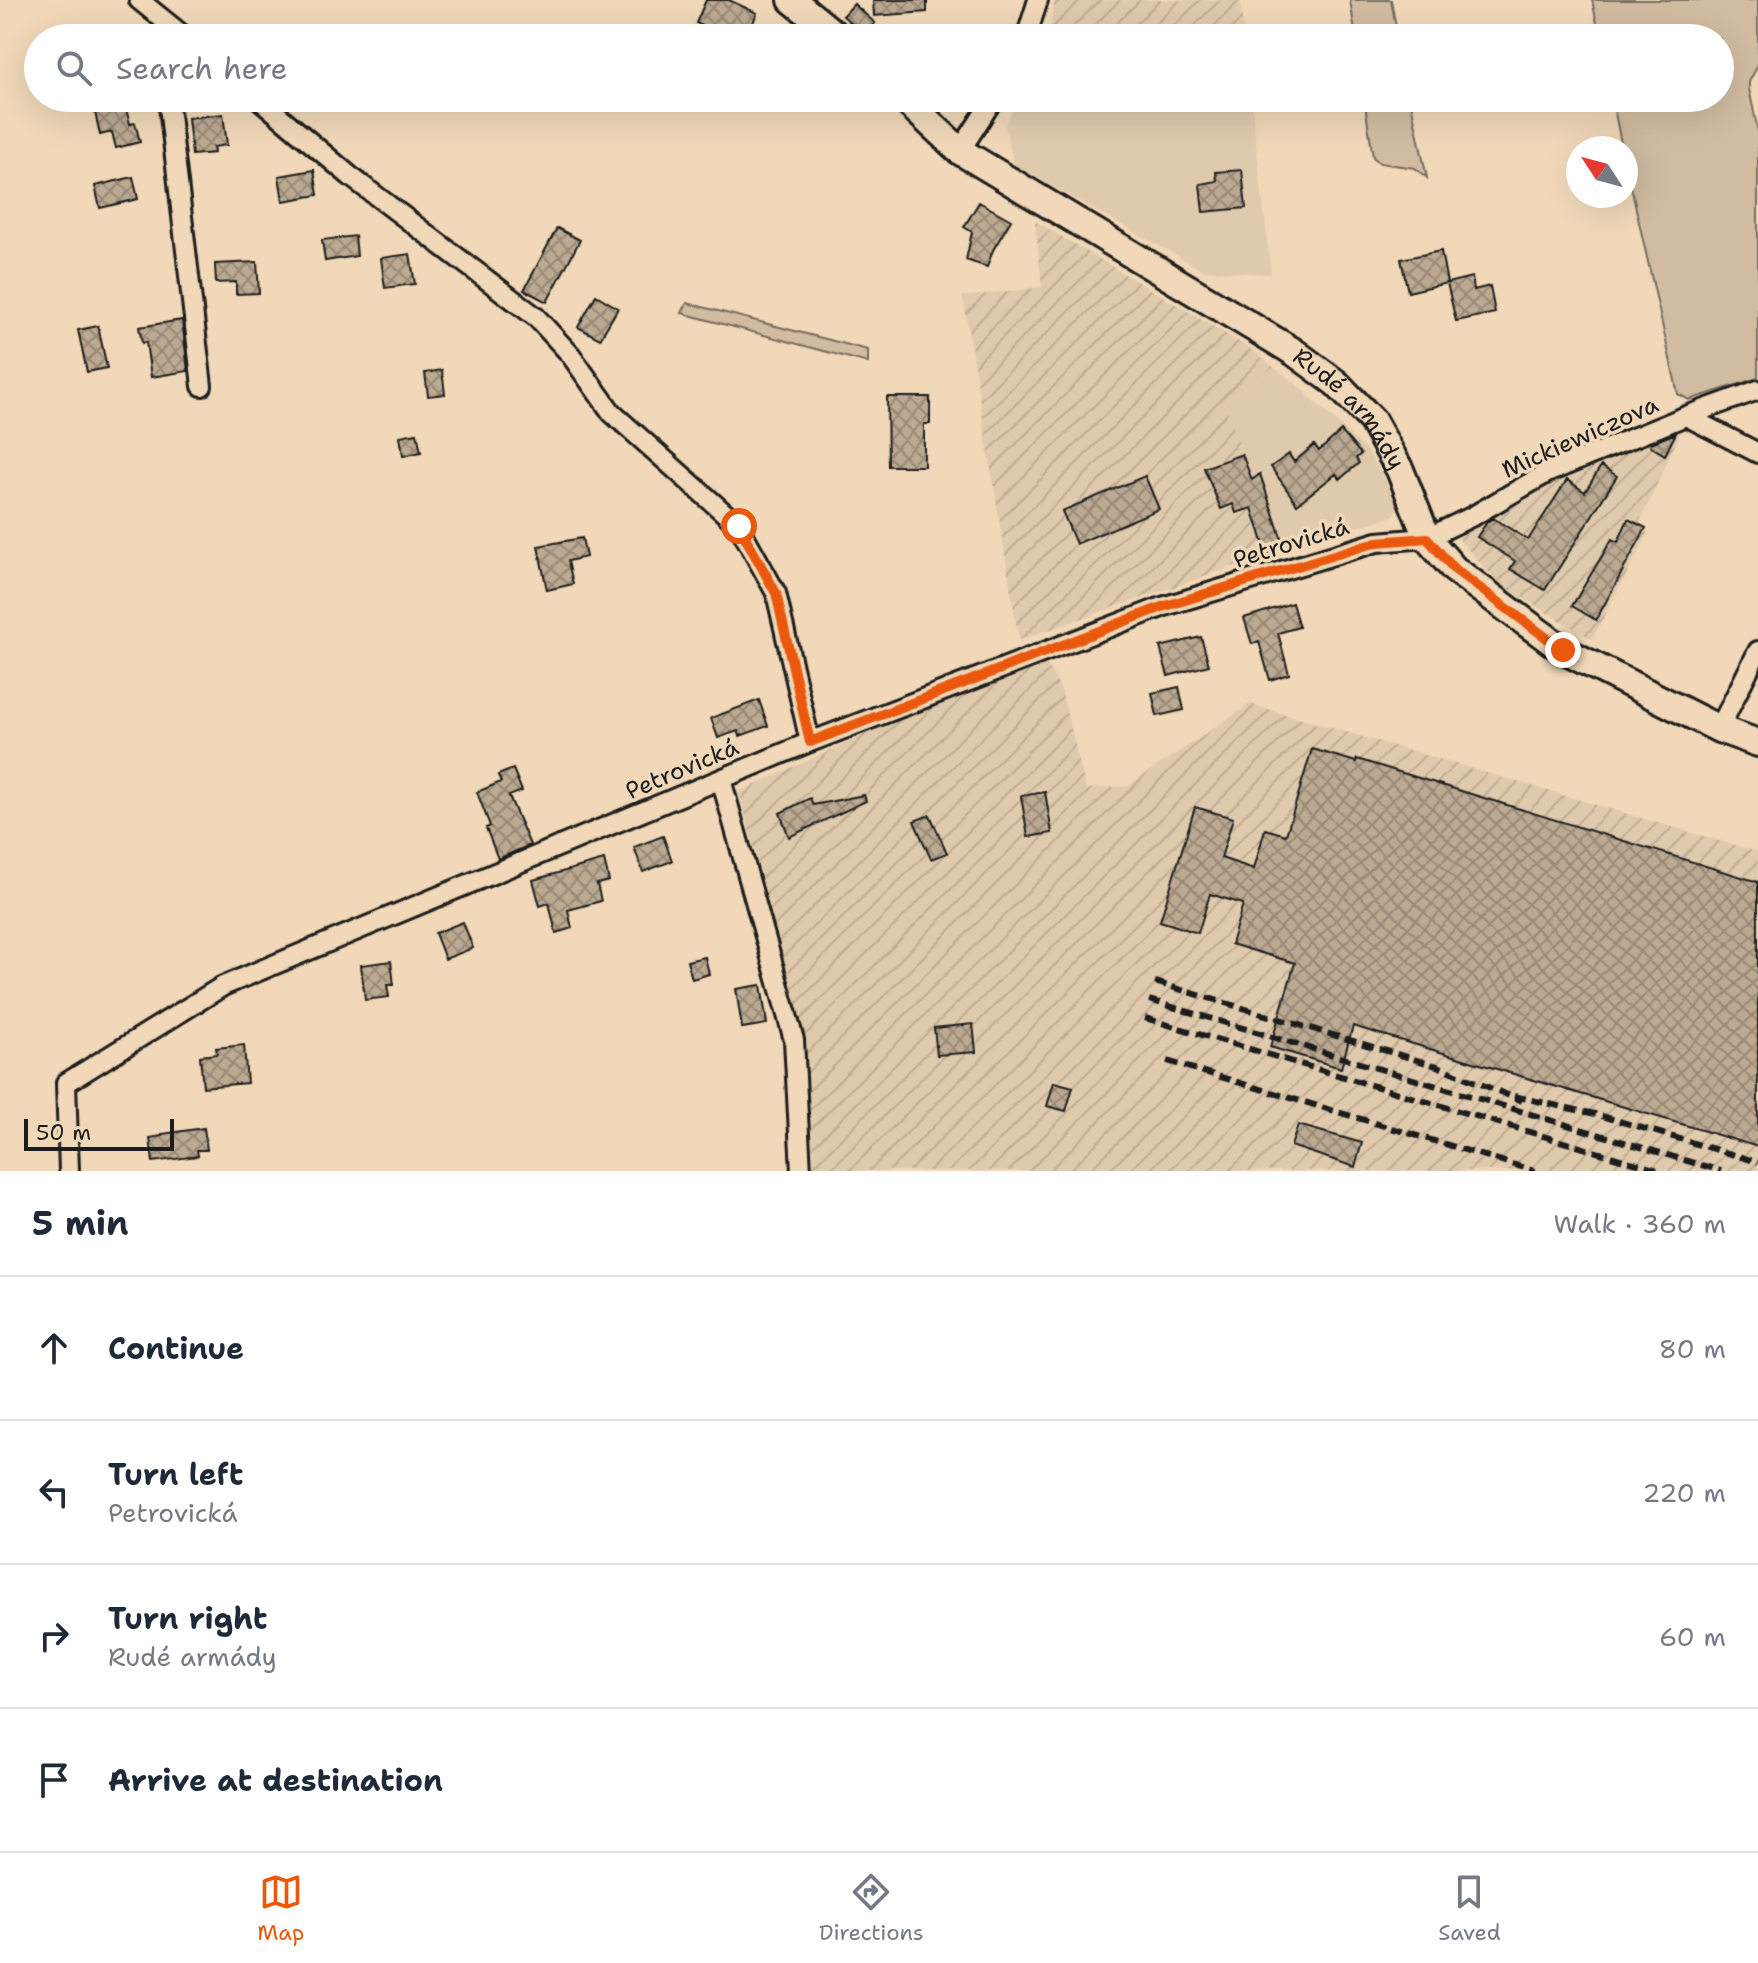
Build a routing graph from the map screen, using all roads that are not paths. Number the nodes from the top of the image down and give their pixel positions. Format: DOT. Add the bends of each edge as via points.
graph roads {
  1 [pos="139,0"];
  2 [pos="792,0"];
  3 [pos="1038,0"];
  4 [pos="158,7"];
  5 [pos="173,24"];
  6 [pos="822,24"];
  7 [pos="1030,24"];
  8 [pos="170,112"];
  9 [pos="275,112"];
  10 [pos="918,112"];
  11 [pos="985,112"];
  12 [pos="960,151"];
  13 [pos="202,386"];
  14 [pos="1758,390"];
  15 [pos="1686,416"];
  16 [pos="1758,453"];
  17 [pos="1427,538"];
  18 [pos="1758,651"];
  19 [pos="1719,729"];
  20 [pos="810,742"];
  21 [pos="1758,743"];
  22 [pos="721,779"];
  23 [pos="69,1171"];
  24 [pos="801,1171"];
  1 -- 4 [label="street"];
  2 -- 6 [label="main road"];
  3 -- 7 [label="street"];
  4 -- 5 [label="street"];
  8 -- 13 [label="street"];
  9 -- 20 [label="street" via="536,317 612,413 739,526 776,593"];
  10 -- 12 [label="main road, Rudé armády"];
  11 -- 12 [label="street"];
  12 -- 17 [label="main road, Rudé armády" via="1294,352 1336,383 1372,420 1400,470"];
  14 -- 15 [label="street, Mickiewiczova"];
  15 -- 16 [label="street"];
  15 -- 17 [label="street, Mickiewiczova" via="1547,473"];
  17 -- 19 [label="main road, Rudé armády" via="1454,569 1563,650"];
  17 -- 20 [label="street, Petrovická" via="1377,542 1162,607"];
  18 -- 19 [label="street"];
  19 -- 21 [label="main road, Rudé armády"];
  20 -- 22 [label="street, Petrovická"];
  22 -- 23 [label="street, Petrovická" via="223,986 66,1083"];
  22 -- 24 [label="street" via="794,1040"];
}
